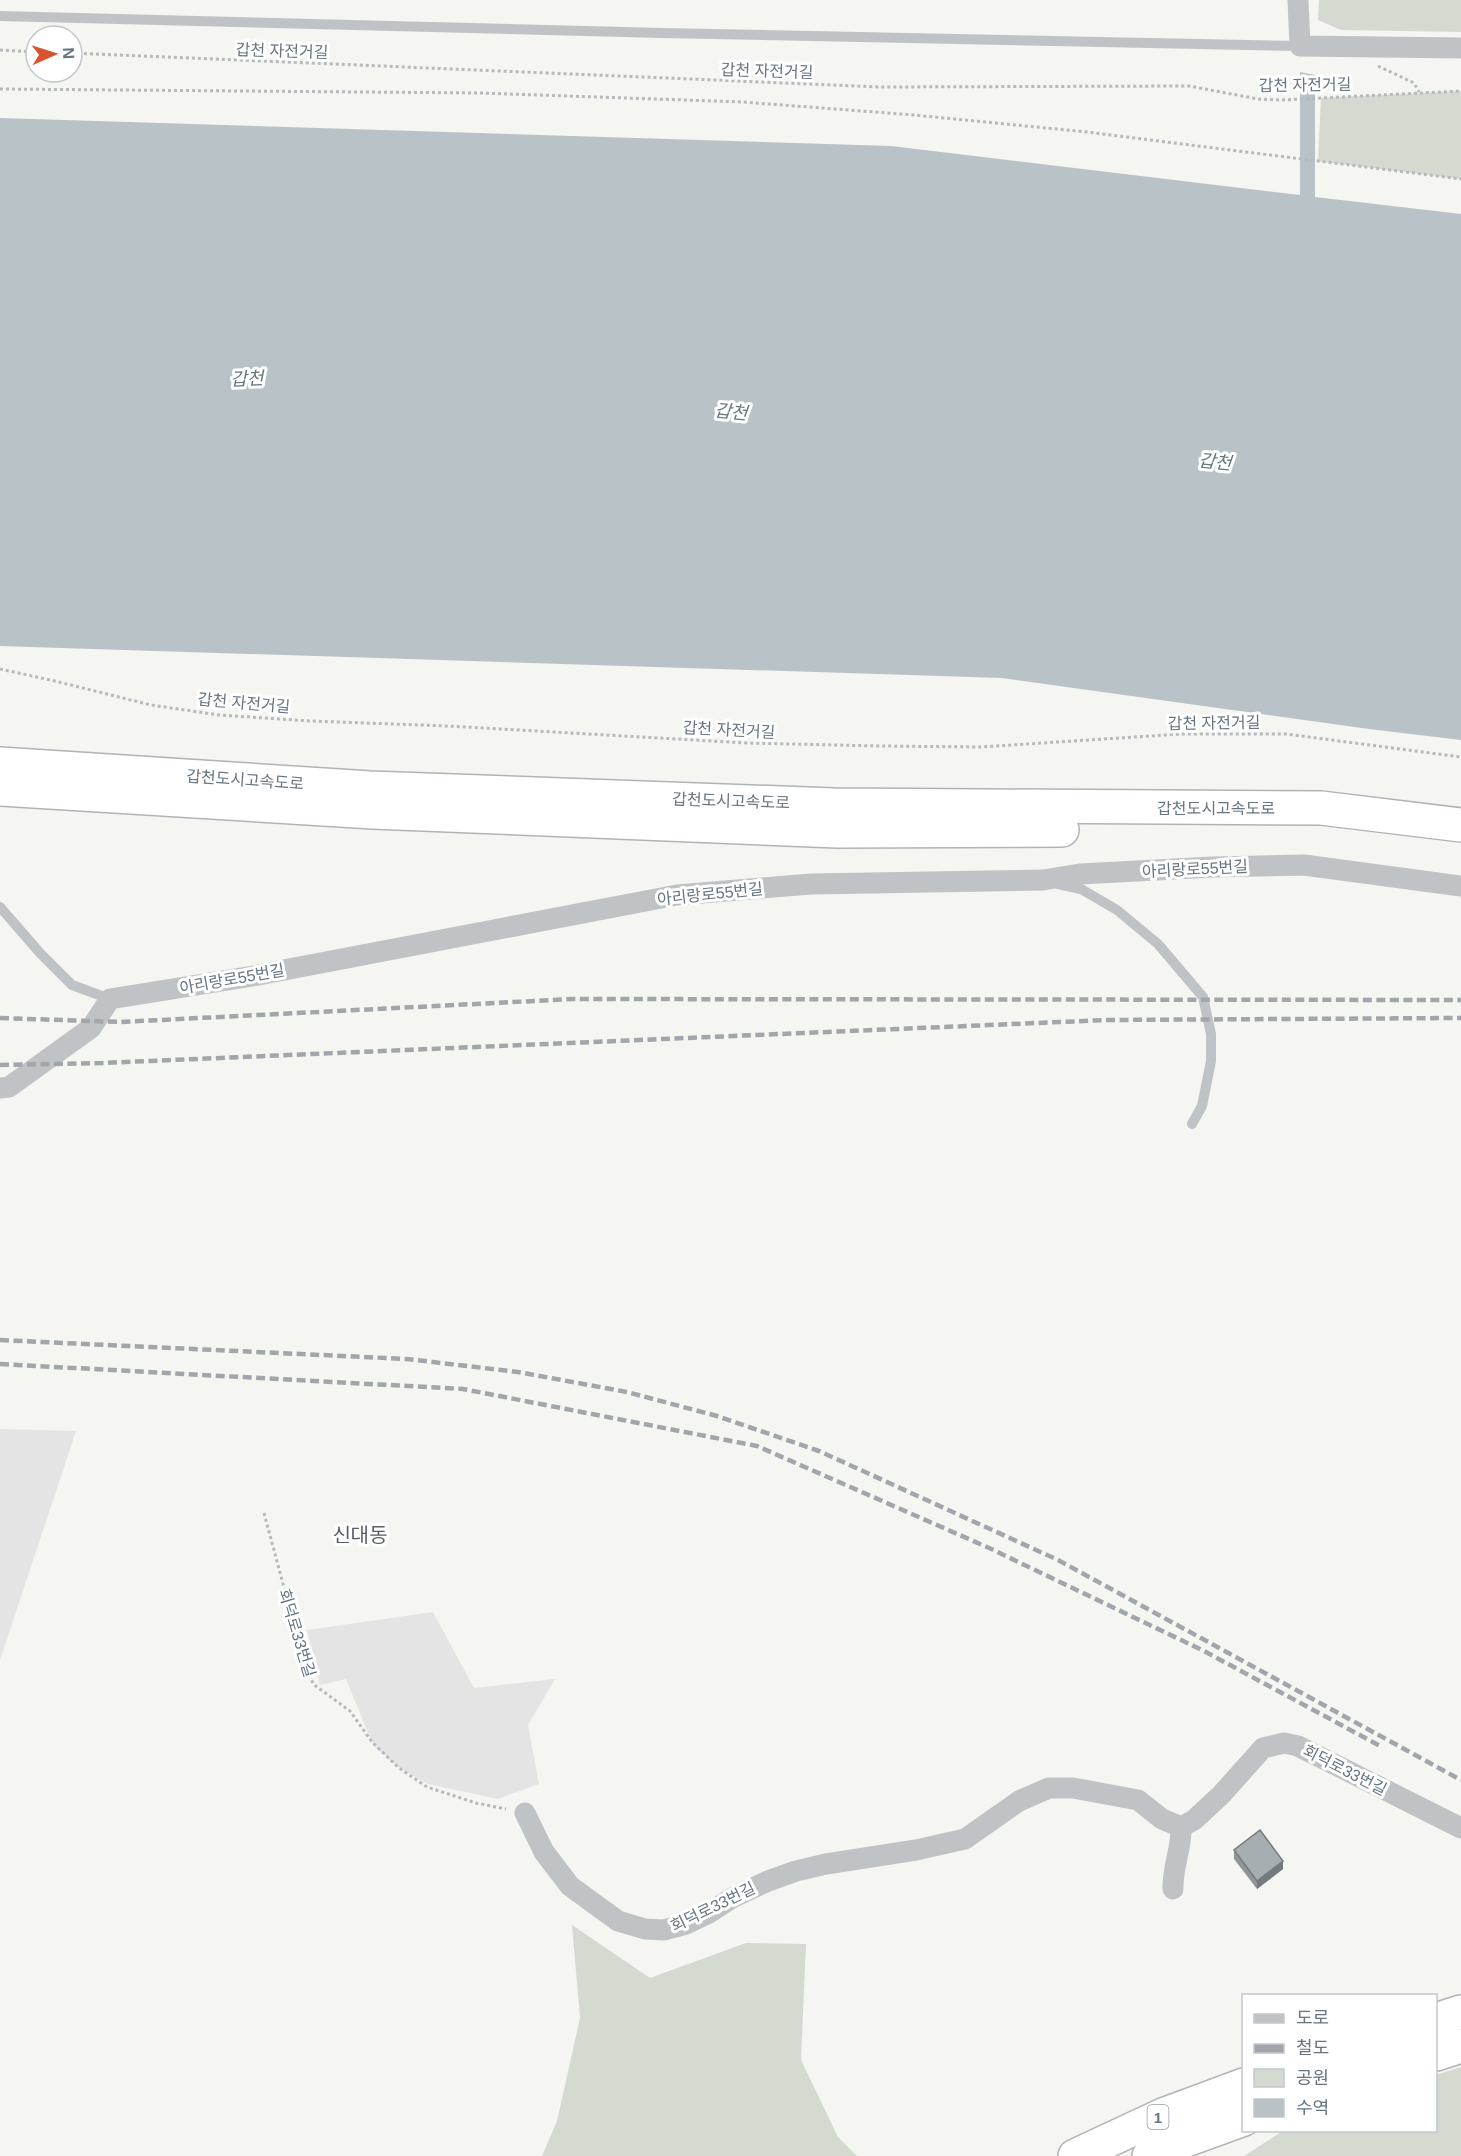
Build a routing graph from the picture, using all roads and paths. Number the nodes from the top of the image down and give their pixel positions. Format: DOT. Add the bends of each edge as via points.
graph roads {
  1 [pos="1298,0"];
  2 [pos="0,16"];
  3 [pos="1300,46"];
  4 [pos="1461,48"];
  5 [pos="0,50"];
  6 [pos="24,51"];
  7 [pos="84,53"];
  8 [pos="0,89"];
  9 [pos="1461,90"];
  10 [pos="1461,179"];
  11 [pos="0,669"];
  12 [pos="1461,757"];
  13 [pos="0,764"];
  14 [pos="0,789"];
  15 [pos="1461,825"];
  16 [pos="1461,847"];
  17 [pos="1043,880"];
  18 [pos="1461,886"];
  19 [pos="0,907"];
  20 [pos="110,999"];
  21 [pos="0,1089"];
  22 [pos="1192,1124"];
  23 [pos="264,1513"];
  24 [pos="525,1813"];
  25 [pos="1181,1827"];
  26 [pos="1461,1828"];
  27 [pos="1173,1889"];
  28 [pos="1461,2012"];
  29 [pos="1437,2020"];
  30 [pos="1461,2046"];
  31 [pos="1437,2054"];
  32 [pos="1242,2086"];
  33 [pos="1242,2120"];
  34 [pos="1075,2156"];
  35 [pos="1149,2156"];
  1 -- 3 [label="street"];
  2 -- 3 [label="lane"];
  3 -- 4 [label="street"];
  5 -- 6 [label="path"];
  7 -- 9 [label="path, 갑천 자전거길" via="868,86 1189,86 1281,100"];
  8 -- 10 [label="path" via="480,93 743,102 1088,132"];
  11 -- 12 [label="path, 갑천 자전거길" via="151,705 219,715 309,721 879,746 981,747 1181,734 1287,734"];
  13 -- 15 [label="highway, 갑천도시고속도로" via="370,788 834,805 1321,808"];
  14 -- 16 [label="highway, 갑천도시고속도로" via="373,812 837,831 1324,830"];
  17 -- 18 [label="street, 아리랑로55번길" via="1114,872 1304,865"];
  17 -- 20 [label="street, 아리랑로55번길" via="811,884 676,895 253,976"];
  17 -- 22 [label="lane" via="1081,889 1117,910 1158,944 1203,997 1211,1034 1211,1061 1202,1106"];
  19 -- 20 [label="lane" via="72,985"];
  20 -- 21 [label="street" via="92,1028 9,1087"];
  23 -- 24 [label="path, 회덕로33번길" via="313,1684 350,1711 372,1742 399,1768 427,1787"];
  24 -- 25 [label="street, 회덕로33번길" via="544,1852 570,1886 618,1921 664,1930 686,1924 768,1881 796,1872 965,1839 1019,1801 1049,1788 1073,1788 1138,1800 1162,1819"];
  25 -- 26 [label="street, 회덕로33번길" via="1214,1801 1263,1748 1284,1743 1298,1746"];
  25 -- 27 [label="street"];
  28 -- 29 [label="highway"];
  30 -- 31 [label="highway"];
  32 -- 34 [label="highway, 1" via="1163,2115"];
  33 -- 35 [label="highway, 1"];
}
